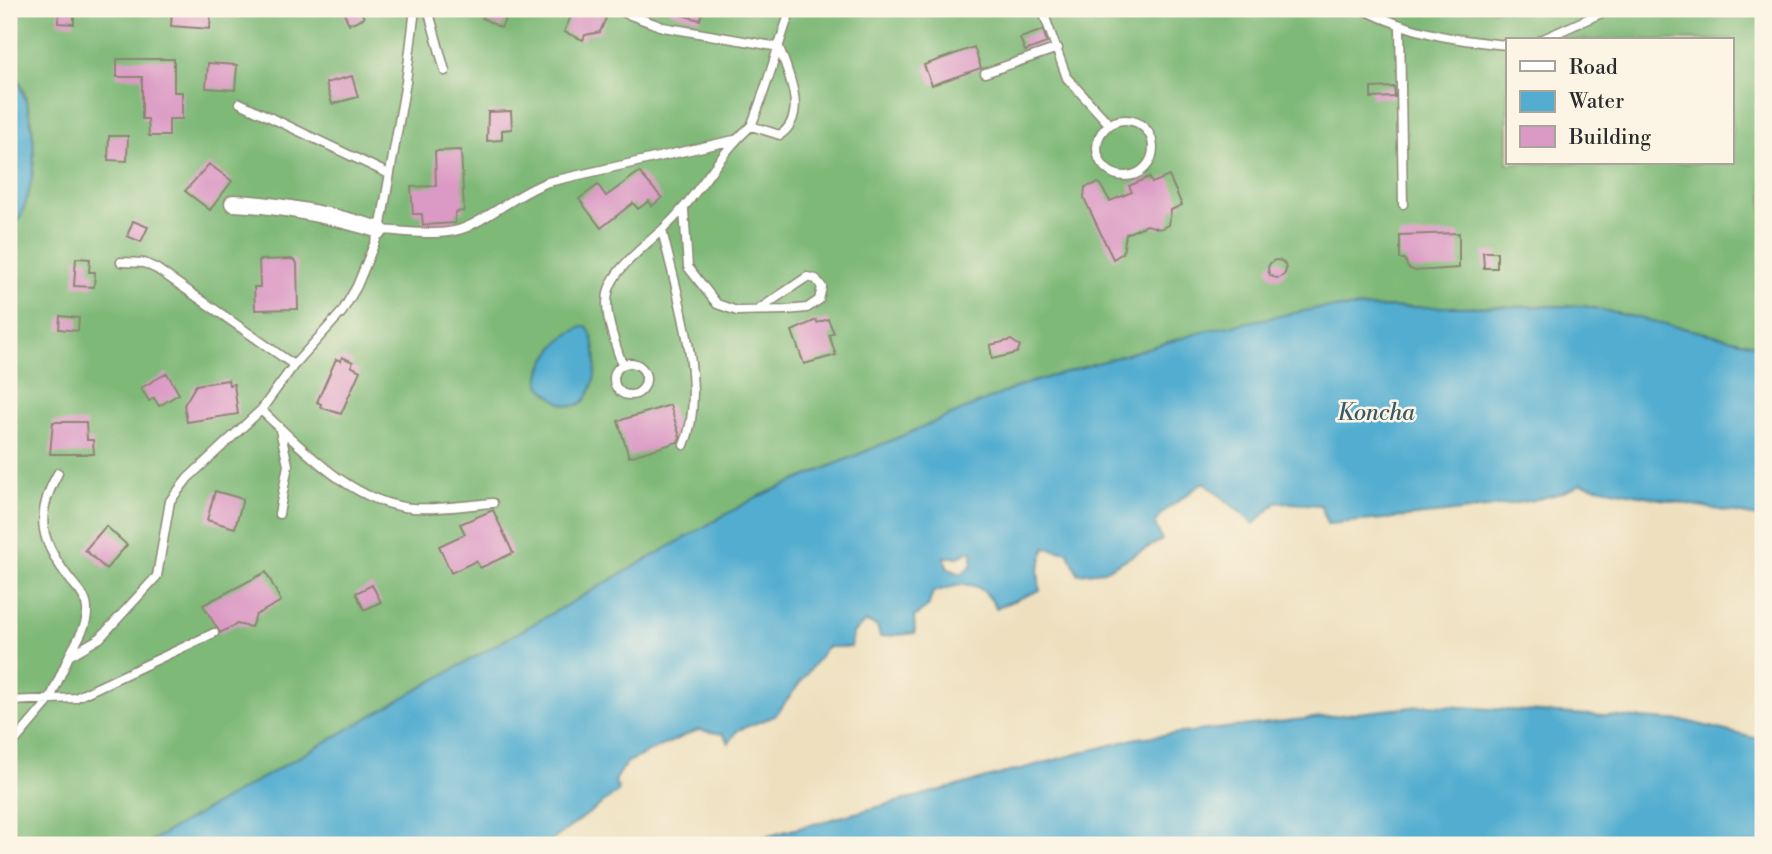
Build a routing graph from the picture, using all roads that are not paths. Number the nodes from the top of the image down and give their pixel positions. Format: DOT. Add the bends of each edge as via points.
graph roads {
  1 [pos="415,9"];
  2 [pos="428,9"];
  3 [pos="614,9"];
  4 [pos="791,9"];
  5 [pos="1042,9"];
  6 [pos="1362,9"];
  7 [pos="1610,9"];
  8 [pos="1401,27"];
  9 [pos="1545,38"];
  10 [pos="1506,45"];
  11 [pos="779,47"];
  12 [pos="1058,48"];
  13 [pos="445,71"];
  14 [pos="985,73"];
  15 [pos="240,103"];
  16 [pos="1110,124"];
  17 [pos="751,126"];
  18 [pos="734,140"];
  19 [pos="389,174"];
  20 [pos="233,203"];
  21 [pos="1403,204"];
  22 [pos="684,210"];
  23 [pos="380,230"];
  24 [pos="662,230"];
  25 [pos="121,262"];
  26 [pos="758,310"];
  27 [pos="622,364"];
  28 [pos="294,365"];
  29 [pos="261,410"];
  30 [pos="279,427"];
  31 [pos="684,445"];
  32 [pos="58,473"];
  33 [pos="493,503"];
  34 [pos="279,514"];
  35 [pos="214,633"];
  36 [pos="69,656"];
  37 [pos="9,701"];
  38 [pos="49,701"];
  39 [pos="9,748"];
  1 -- 19 [label="lane"];
  2 -- 13 [label="lane"];
  3 -- 11 [label="lane" via="663,27"];
  4 -- 11 [label="lane"];
  5 -- 12 [label="lane"];
  6 -- 8 [label="lane"];
  7 -- 9 [label="lane"];
  8 -- 10 [label="lane" via="1451,40"];
  8 -- 21 [label="lane"];
  11 -- 17 [label="lane"];
  11 -- 17 [label="lane" via="796,109 787,131 780,135"];
  12 -- 14 [label="lane"];
  12 -- 16 [label="lane" via="1067,78"];
  15 -- 19 [label="lane"];
  16 -- 16 [label="lane" via="1133,121 1148,132 1153,150 1146,168 1138,174 1111,174 1099,160 1097,142"];
  17 -- 18 [label="lane"];
  18 -- 22 [label="lane"];
  18 -- 23 [label="lane" via="548,182 525,190 466,228"];
  19 -- 23 [label="lane"];
  20 -- 23 [label="street" via="285,206"];
  22 -- 24 [label="lane"];
  22 -- 26 [label="lane" via="688,267 702,287 717,303 737,311"];
  23 -- 28 [label="lane" via="342,312"];
  24 -- 27 [label="lane" via="617,270 605,296 607,320"];
  24 -- 31 [label="lane" via="690,350 692,388"];
  25 -- 28 [label="lane" via="157,269"];
  26 -- 26 [label="lane" via="807,277 822,287 819,300 807,308"];
  27 -- 27 [label="lane" via="633,363 645,372 641,391 631,395 617,388 615,372"];
  28 -- 29 [label="lane"];
  29 -- 30 [label="lane"];
  29 -- 36 [label="lane" via="188,478 170,501 157,576 100,638"];
  30 -- 33 [label="lane" via="335,477 395,505"];
  30 -- 34 [label="lane" via="288,465"];
  32 -- 36 [label="lane" via="42,516 45,541 84,597 87,610"];
  35 -- 38 [label="lane" via="75,698"];
  36 -- 38 [label="lane"];
  37 -- 38 [label="lane"];
  38 -- 39 [label="lane"];
}
